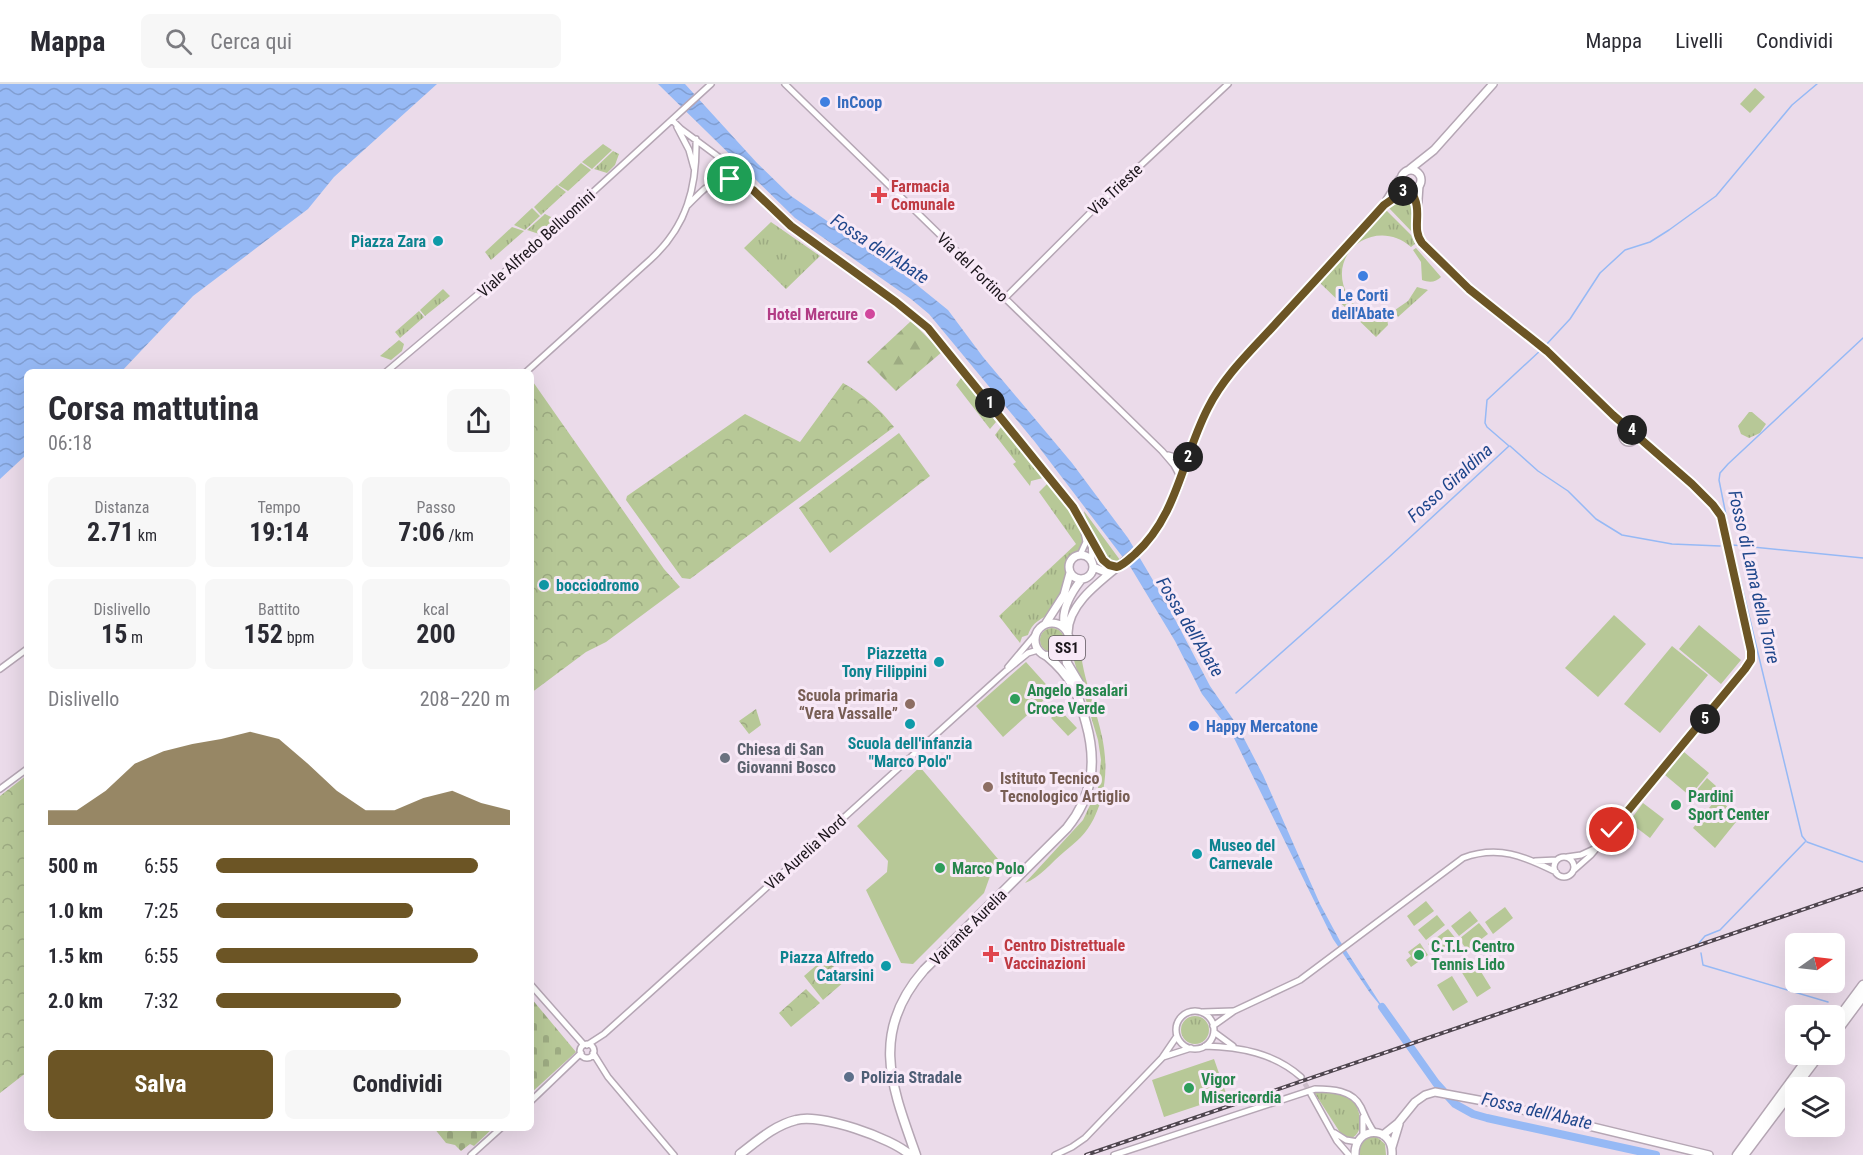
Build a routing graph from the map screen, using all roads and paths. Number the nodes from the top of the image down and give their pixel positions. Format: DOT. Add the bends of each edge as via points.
graph roads {
  1 [pos="711,84"];
  2 [pos="785,84"];
  3 [pos="1228,84"];
  4 [pos="1493,84"];
  5 [pos="673,121"];
  6 [pos="696,139"];
  7 [pos="1434,150"];
  8 [pos="1410,170"];
  9 [pos="694,176"];
  10 [pos="1400,179"];
  11 [pos="1420,180"];
  12 [pos="753,190"];
  13 [pos="1408,190"];
  14 [pos="1384,205"];
  15 [pos="687,206"];
  16 [pos="1419,214"];
  17 [pos="1005,298"];
  18 [pos="390,369"];
  19 [pos="529,369"];
  20 [pos="1613,415"];
  21 [pos="1629,430"];
  22 [pos="1636,434"];
  23 [pos="1623,436"];
  24 [pos="1633,442"];
  25 [pos="1191,448"];
  26 [pos="1162,451"];
  27 [pos="1656,453"];
  28 [pos="1177,458"];
  29 [pos="1174,465"];
  30 [pos="1186,465"];
  31 [pos="1181,478"];
  32 [pos="1082,521"];
  33 [pos="1091,538"];
  34 [pos="1080,555"];
  35 [pos="1120,566"];
  36 [pos="1092,567"];
  37 [pos="1070,573"];
  38 [pos="1082,580"];
  39 [pos="1082,600"];
  40 [pos="1046,623"];
  41 [pos="1066,631"];
  42 [pos="1035,635"];
  43 [pos="1038,650"];
  44 [pos="24,651"];
  45 [pos="1065,651"];
  46 [pos="1047,656"];
  47 [pos="0,669"];
  48 [pos="1006,671"];
  49 [pos="24,771"];
  50 [pos="0,789"];
  51 [pos="1598,846"];
  52 [pos="1566,857"];
  53 [pos="1557,860"];
  54 [pos="1533,861"];
  55 [pos="1574,870"];
  56 [pos="1556,872"];
  57 [pos="1863,986"];
  58 [pos="534,989"];
  59 [pos="1863,996"];
  60 [pos="1845,1010"];
  61 [pos="1234,1011"];
  62 [pos="1202,1012"];
  63 [pos="1845,1020"];
  64 [pos="1214,1029"];
  65 [pos="568,1030"];
  66 [pos="604,1034"];
  67 [pos="1178,1036"];
  68 [pos="586,1045"];
  69 [pos="1204,1046"];
  70 [pos="1234,1047"];
  71 [pos="1191,1048"];
  72 [pos="594,1052"];
  73 [pos="587,1057"];
  74 [pos="1162,1058"];
  75 [pos="1803,1065"];
  76 [pos="1811,1065"];
  77 [pos="1301,1077"];
  78 [pos="1311,1094"];
  79 [pos="534,1098"];
  80 [pos="1363,1112"];
  81 [pos="906,1118"];
  82 [pos="1401,1119"];
  83 [pos="498,1131"];
  84 [pos="1334,1132"];
  85 [pos="1374,1132"];
  86 [pos="1383,1135"];
  87 [pos="912,1137"];
  88 [pos="1360,1139"];
  89 [pos="1392,1151"];
  90 [pos="1742,1153"];
  91 [pos="739,1154"];
  92 [pos="471,1155"];
  93 [pos="674,1155"];
  94 [pos="910,1155"];
  95 [pos="916,1155"];
  96 [pos="921,1155"];
  97 [pos="1055,1155"];
  98 [pos="1114,1155"];
  99 [pos="1349,1155"];
  100 [pos="1355,1155"];
  101 [pos="1709,1155"];
  1 -- 5 [label="street, Viale Alfredo Belluomini"];
  2 -- 17 [label="street, Via del Fortino"];
  3 -- 17 [label="street, Via Trieste"];
  4 -- 7 [label="main road"];
  5 -- 6 [label="street"];
  5 -- 9 [label="street" via="689,150"];
  5 -- 18 [label="street, Viale Alfredo Belluomini"];
  6 -- 9 [label="street"];
  6 -- 12 [label="street"];
  7 -- 8 [label="main road"];
  7 -- 11 [label="main road"];
  8 -- 10 [label="main road"];
  8 -- 11 [label="main road" via="1416,171"];
  9 -- 15 [label="street"];
  10 -- 13 [label="main road"];
  10 -- 14 [label="main road"];
  11 -- 13 [label="main road" via="1416,189"];
  11 -- 16 [label="street"];
  12 -- 15 [label="street" via="737,181 722,179"];
  12 -- 32 [label="street" via="791,226 928,328"];
  13 -- 14 [label="main road"];
  13 -- 16 [label="street" via="1417,201"];
  14 -- 25 [label="main road" via="1229,376 1207,410"];
  15 -- 19 [label="street" via="660,251"];
  16 -- 20 [label="street" via="1417,234 1422,243 1469,289 1541,345"];
  17 -- 26 [label="street, Via del Fortino"];
  20 -- 21 [label="street"];
  20 -- 23 [label="street"];
  21 -- 22 [label="street"];
  21 -- 23 [label="street"];
  22 -- 24 [label="street"];
  22 -- 27 [label="street"];
  23 -- 24 [label="street" via="1627,443"];
  24 -- 27 [label="street"];
  25 -- 28 [label="street"];
  25 -- 30 [label="main road"];
  26 -- 28 [label="street, Via del Fortino"];
  26 -- 29 [label="street, Via del Fortino"];
  27 -- 51 [label="street" via="1721,516 1751,660"];
  28 -- 30 [label="street, Via del Fortino"];
  29 -- 30 [label="street"];
  29 -- 31 [label="street, Via del Fortino"];
  30 -- 31 [label="main road"];
  31 -- 35 [label="main road" via="1154,533"];
  32 -- 33 [label="street"];
  32 -- 34 [label="street" via="1086,542"];
  33 -- 35 [label="street" via="1103,560"];
  33 -- 36 [label="street"];
  34 -- 36 [label="main road" via="1087,556"];
  34 -- 37 [label="main road" via="1071,560"];
  35 -- 36 [label="main road" via="1103,571"];
  35 -- 39 [label="main road"];
  36 -- 38 [label="main road, SS1"];
  36 -- 39 [label="main road"];
  37 -- 38 [label="main road"];
  37 -- 40 [label="main road" via="1064,595"];
  38 -- 41 [label="main road, SS1" via="1063,613"];
  39 -- 41 [label="main road"];
  40 -- 41 [label="main road, SS1" via="1056,623"];
  40 -- 42 [label="main road, SS1"];
  41 -- 45 [label="main road, SS1" via="1069,641"];
  42 -- 43 [label="main road, SS1"];
  42 -- 48 [label="street, Via Aurelia Nord"];
  43 -- 46 [label="main road, SS1"];
  43 -- 48 [label="street, Via Aurelia Nord"];
  44 -- 47 [label="street"];
  45 -- 46 [label="main road, SS1"];
  45 -- 81 [label="highway, Variante Aurelia / SS1" via="1096,741 1098,767 1093,793 1070,832 932,970 909,1000 899,1023 895,1053"];
  46 -- 81 [label="highway, Variante Aurelia / SS1" via="1071,680 1080,701 1092,750 1089,790 1067,828 924,970 903,1000 893,1028 890,1059 894,1090"];
  48 -- 66 [label="street, Via Aurelia Nord"];
  49 -- 50 [label="street"];
  51 -- 52 [label="street"];
  51 -- 55 [label="street"];
  52 -- 53 [label="street"];
  52 -- 55 [label="street" via="1572,861"];
  53 -- 54 [label="street"];
  53 -- 56 [label="street"];
  54 -- 56 [label="street"];
  54 -- 61 [label="street" via="1487,851 1463,858 1292,985"];
  55 -- 56 [label="street" via="1566,877"];
  57 -- 60 [label="highway"];
  58 -- 65 [label="street"];
  59 -- 63 [label="highway"];
  61 -- 62 [label="street"];
  61 -- 64 [label="street"];
  62 -- 64 [label="street"];
  62 -- 67 [label="street" via="1191,1011 1182,1016"];
  64 -- 69 [label="street"];
  64 -- 70 [label="street"];
  65 -- 68 [label="street"];
  65 -- 73 [label="street"];
  66 -- 68 [label="street, Via Aurelia Nord"];
  66 -- 72 [label="street, Via Aurelia Nord"];
  67 -- 71 [label="street"];
  67 -- 74 [label="street"];
  68 -- 72 [label="street"];
  68 -- 73 [label="street"];
  69 -- 70 [label="street"];
  69 -- 71 [label="street"];
  70 -- 77 [label="street" via="1279,1061"];
  71 -- 74 [label="street"];
  72 -- 73 [label="street, Via Aurelia Nord"];
  73 -- 79 [label="street" via="568,1067"];
  73 -- 93 [label="street"];
  74 -- 97 [label="street" via="1085,1138"];
  75 -- 90 [label="highway"];
  76 -- 90 [label="highway"];
  78 -- 84 [label="street"];
  80 -- 85 [label="street"];
  80 -- 88 [label="street"];
  80 -- 98 [label="street" via="1358,1101 1348,1094 1311,1090"];
  81 -- 87 [label="highway, Variante Aurelia / SS1"];
  82 -- 86 [label="main road"];
  82 -- 89 [label="main road"];
  82 -- 101 [label="main road" via="1425,1095 1449,1093"];
  83 -- 92 [label="street"];
  84 -- 88 [label="street" via="1346,1140"];
  84 -- 99 [label="street"];
  85 -- 86 [label="main road"];
  85 -- 88 [label="main road"];
  86 -- 89 [label="main road"];
  87 -- 95 [label="highway, Variante Aurelia / SS1"];
  87 -- 96 [label="highway, Variante Aurelia / SS1"];
  88 -- 100 [label="main road"];
  91 -- 94 [label="highway" via="781,1125 811,1118 891,1142"];
}
